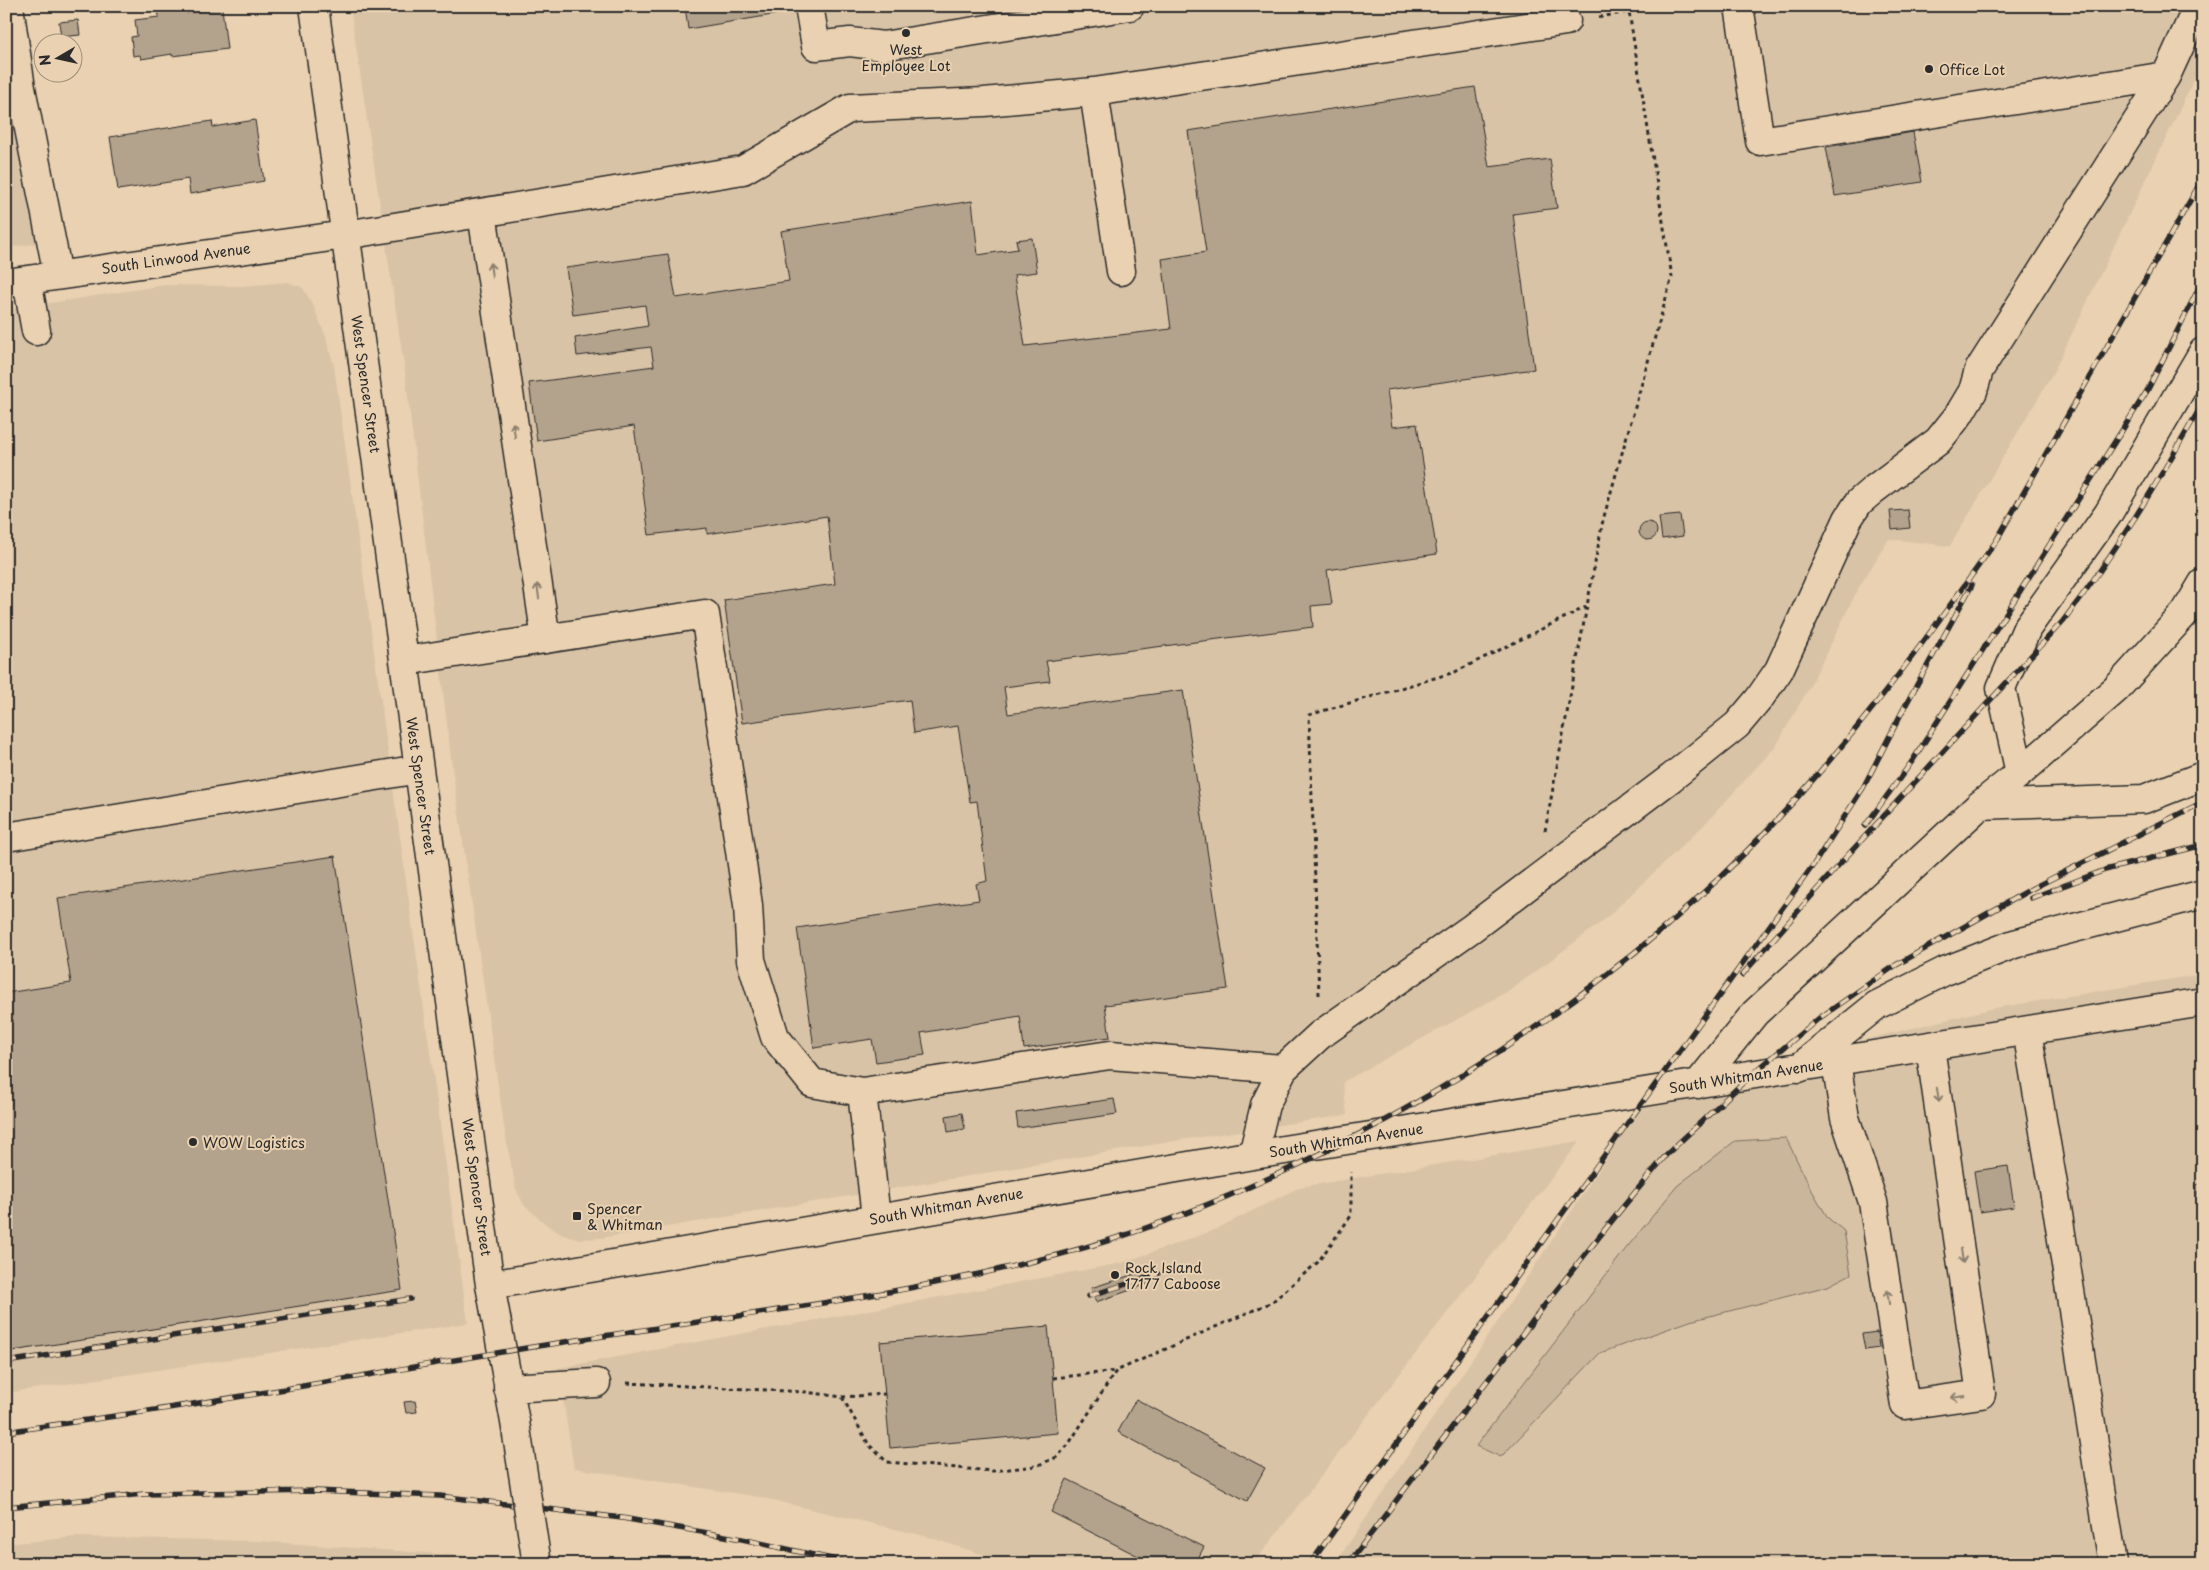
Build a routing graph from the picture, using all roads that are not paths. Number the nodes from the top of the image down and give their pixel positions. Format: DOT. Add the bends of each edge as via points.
graph roads {
  1 [pos="9,6"];
  2 [pos="314,6"];
  3 [pos="809,6"];
  4 [pos="1130,6"];
  5 [pos="1739,6"];
  6 [pos="2198,6"];
  7 [pos="1566,22"];
  8 [pos="2166,76"];
  9 [pos="1094,92"];
  10 [pos="482,213"];
  11 [pos="345,234"];
  12 [pos="1121,271"];
  13 [pos="58,275"];
  14 [pos="17,282"];
  15 [pos="36,331"];
  16 [pos="2203,352"];
  17 [pos="2203,583"];
  18 [pos="546,639"];
  19 [pos="404,661"];
  20 [pos="419,769"];
  21 [pos="2020,773"];
  22 [pos="2203,776"];
  23 [pos="1980,805"];
  24 [pos="6,837"];
  25 [pos="2203,894"];
  26 [pos="2203,1002"];
  27 [pos="2027,1031"];
  28 [pos="1930,1047"];
  29 [pos="1836,1062"];
  30 [pos="1799,1068"];
  31 [pos="1282,1069"];
  32 [pos="1698,1084"];
  33 [pos="862,1092"];
  34 [pos="1252,1155"];
  35 [pos="876,1218"];
  36 [pos="490,1285"];
  37 [pos="596,1383"];
  38 [pos="508,1388"];
  39 [pos="536,1564"];
  40 [pos="2113,1564"];
  1 -- 13 [label="street" via="21,88"];
  2 -- 11 [label="street, West Spencer Street"];
  3 -- 4 [label="street" via="816,46 850,42 883,46"];
  5 -- 8 [label="street" via="1760,141"];
  6 -- 8 [label="street"];
  7 -- 9 [label="street, South Linwood Avenue"];
  8 -- 31 [label="street" via="1979,370 1973,391 1958,416 1938,440 1858,502 1779,670 1737,725 1472,928 1320,1035"];
  9 -- 10 [label="street, South Linwood Avenue" via="984,102 850,108 743,170"];
  9 -- 12 [label="street"];
  10 -- 11 [label="street, South Linwood Avenue"];
  18 -- 10 [label="street, one-way"];
  11 -- 13 [label="street, South Linwood Avenue"];
  11 -- 19 [label="street, West Spencer Street"];
  13 -- 14 [label="street, South Linwood Avenue"];
  14 -- 15 [label="street"];
  16 -- 21 [label="street" via="2108,514 2027,628 2001,688"];
  17 -- 21 [label="street" via="2185,613 2116,689"];
  18 -- 19 [label="street"];
  18 -- 33 [label="street" via="705,614 748,906 751,960 775,1037 812,1083"];
  19 -- 20 [label="street, West Spencer Street"];
  20 -- 24 [label="street"];
  20 -- 36 [label="street, West Spencer Street"];
  21 -- 23 [label="street"];
  22 -- 23 [label="street" via="2144,799"];
  23 -- 32 [label="street" via="1755,1013"];
  25 -- 30 [label="street" via="2014,944 1945,971 1877,1005"];
  26 -- 27 [label="street, South Whitman Avenue"];
  27 -- 28 [label="street, South Whitman Avenue"];
  27 -- 40 [label="street"];
  28 -- 29 [label="street, South Whitman Avenue"];
  28 -- 29 [label="street, one-way" via="1981,1394 1905,1405 1874,1202 1845,1118"];
  29 -- 30 [label="street, South Whitman Avenue"];
  30 -- 32 [label="street, South Whitman Avenue"];
  31 -- 33 [label="street" via="1110,1055"];
  31 -- 34 [label="street" via="1265,1105"];
  32 -- 34 [label="street, South Whitman Avenue"];
  33 -- 35 [label="street"];
  34 -- 35 [label="street, South Whitman Avenue"];
  35 -- 36 [label="street, South Whitman Avenue"];
  36 -- 38 [label="street, West Spencer Street"];
  37 -- 38 [label="street"];
  38 -- 39 [label="street, West Spencer Street, bridge"];
}
